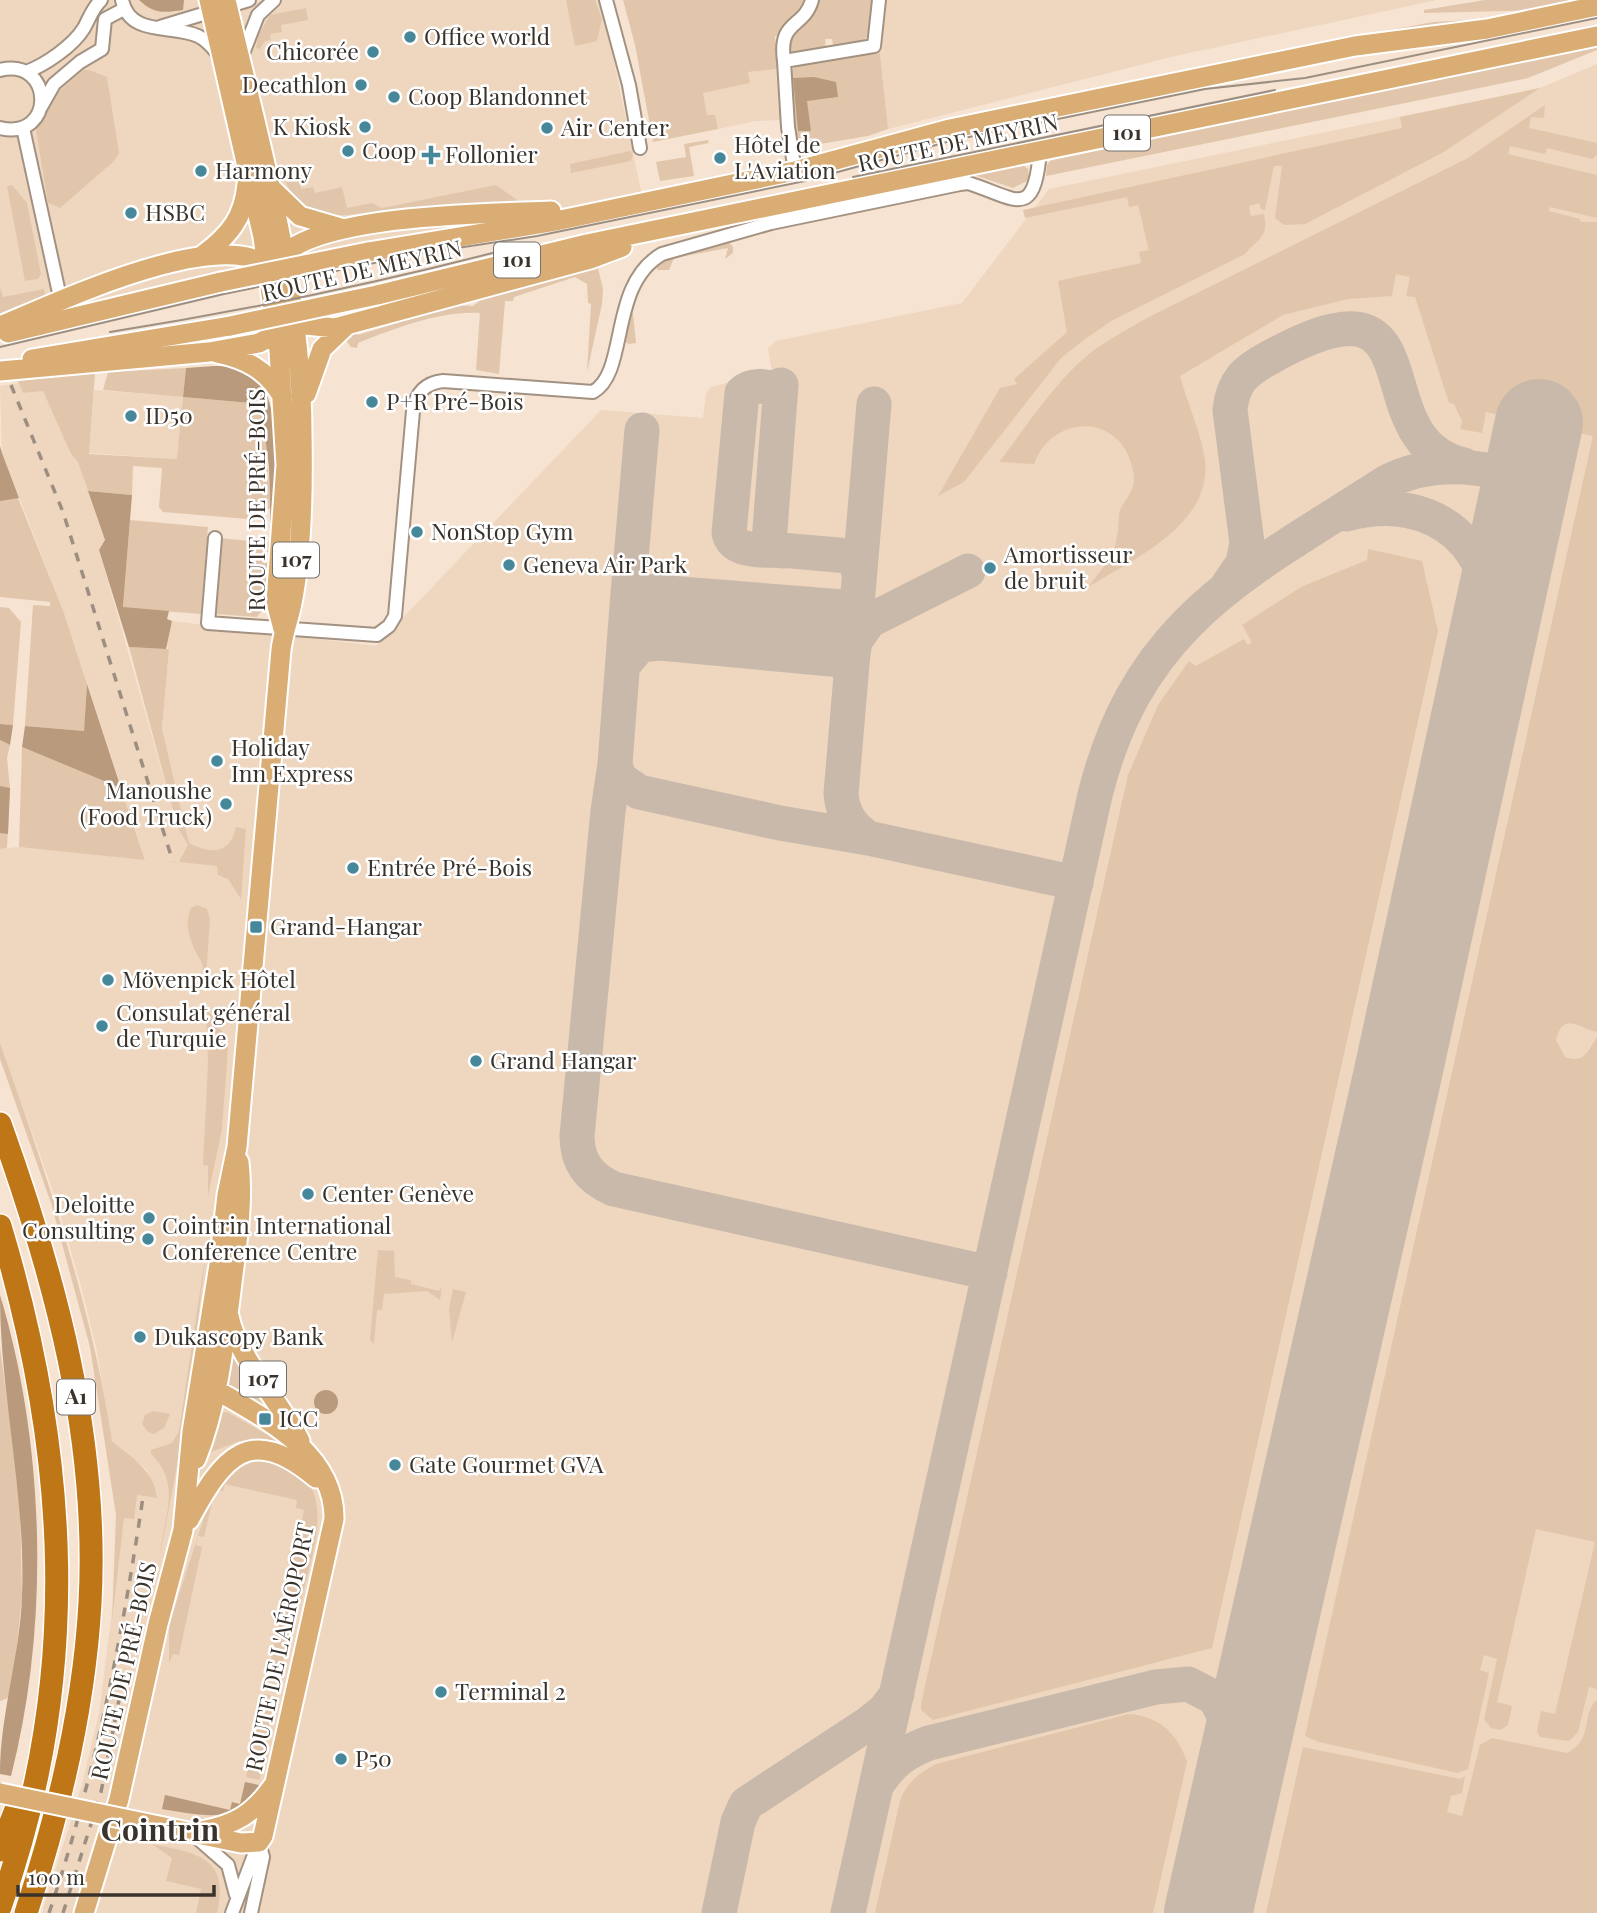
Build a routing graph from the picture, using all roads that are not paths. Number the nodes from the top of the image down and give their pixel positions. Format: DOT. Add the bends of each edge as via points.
graph roads {
  1 [pos="102,0"];
  2 [pos="250,0"];
  3 [pos="274,0"];
  4 [pos="606,0"];
  5 [pos="812,0"];
  6 [pos="879,0"];
  7 [pos="123,5"];
  8 [pos="219,5"];
  9 [pos="1597,6"];
  10 [pos="156,28"];
  11 [pos="1597,36"];
  12 [pos="231,59"];
  13 [pos="785,61"];
  14 [pos="0,62"];
  15 [pos="0,69"];
  16 [pos="20,70"];
  17 [pos="41,107"];
  18 [pos="0,128"];
  19 [pos="23,128"];
  20 [pos="640,148"];
  21 [pos="1040,151"];
  22 [pos="795,171"];
  23 [pos="248,172"];
  24 [pos="270,186"];
  25 [pos="622,206"];
  26 [pos="345,229"];
  27 [pos="658,230"];
  28 [pos="203,254"];
  29 [pos="280,293"];
  30 [pos="61,302"];
  31 [pos="348,325"];
  32 [pos="0,326"];
  33 [pos="0,335"];
  34 [pos="209,352"];
  35 [pos="0,369"];
  36 [pos="284,399"];
  37 [pos="302,412"];
  38 [pos="215,538"];
  39 [pos="283,630"];
  40 [pos="0,1124"];
  41 [pos="237,1147"];
  42 [pos="0,1226"];
  43 [pos="228,1312"];
  44 [pos="208,1386"];
  45 [pos="302,1446"];
  46 [pos="329,1490"];
  47 [pos="183,1530"];
  48 [pos="53,1652"];
  49 [pos="276,1783"];
  50 [pos="0,1793"];
  51 [pos="190,1833"];
  52 [pos="259,1842"];
  53 [pos="0,1850"];
  54 [pos="236,1895"];
  55 [pos="0,1907"];
  56 [pos="26,1913"];
  57 [pos="84,1913"];
  58 [pos="232,1913"];
  59 [pos="251,1913"];
  1 -- 16 [label="street" via="90,11 79,33 44,64"];
  2 -- 8 [label="street"];
  3 -- 12 [label="street" via="258,15"];
  4 -- 20 [label="street"];
  5 -- 13 [label="street" via="786,32 782,43"];
  6 -- 13 [label="street" via="874,47"];
  7 -- 10 [label="street" via="134,21"];
  7 -- 17 [label="street" via="105,19 102,49 54,84"];
  8 -- 10 [label="street"];
  8 -- 12 [label="main road, ROUTE DE PRÉ-BOIS / 107"];
  9 -- 22 [label="main road, ROUTE DE MEYRIN / 101" via="1487,29 1355,46 1243,68 916,137"];
  10 -- 12 [label="street" via="200,37"];
  11 -- 21 [label="main road, ROUTE DE MEYRIN / 101"];
  12 -- 23 [label="main road, ROUTE DE PRÉ-BOIS / 107"];
  12 -- 24 [label="main road, ROUTE DE PRÉ-BOIS / 107"];
  13 -- 22 [label="street"];
  14 -- 16 [label="street"];
  15 -- 16 [label="street"];
  16 -- 17 [label="street" via="39,88"];
  17 -- 19 [label="street"];
  18 -- 19 [label="street"];
  19 -- 30 [label="street"];
  21 -- 27 [label="main road, ROUTE DE MEYRIN / 101"];
  21 -- 39 [label="street" via="1034,187 1014,200 960,184 771,223 662,254 636,278 606,382 593,392 443,381 428,385 416,398 413,411 393,621 371,636"];
  22 -- 25 [label="main road, ROUTE DE MEYRIN / 101"];
  23 -- 28 [label="main road" via="237,222"];
  23 -- 29 [label="main road, ROUTE DE PRÉ-BOIS / 107"];
  24 -- 26 [label="main road" via="308,221"];
  24 -- 29 [label="main road, ROUTE DE PRÉ-BOIS / 107"];
  25 -- 26 [label="main road" via="428,218"];
  25 -- 33 [label="main road, ROUTE DE MEYRIN / 101, bridge" via="368,251"];
  26 -- 29 [label="main road" via="300,242"];
  27 -- 31 [label="main road" via="590,259"];
  27 -- 35 [label="main road, ROUTE DE MEYRIN / 101, bridge" via="377,295 230,326 98,346"];
  28 -- 29 [label="main road" via="242,254"];
  28 -- 30 [label="main road"];
  29 -- 31 [label="main road" via="325,328"];
  29 -- 34 [label="main road" via="259,343"];
  29 -- 36 [label="main road, ROUTE DE PRÉ-BOIS / 107"];
  29 -- 37 [label="main road, ROUTE DE PRÉ-BOIS / 107"];
  30 -- 32 [label="main road"];
  31 -- 37 [label="main road" via="322,349 314,364"];
  34 -- 35 [label="main road"];
  34 -- 36 [label="main road" via="253,364"];
  36 -- 39 [label="main road, ROUTE DE PRÉ-BOIS / 107" via="285,489 276,602"];
  37 -- 39 [label="main road, ROUTE DE PRÉ-BOIS / 107" via="299,526 292,604"];
  38 -- 39 [label="street" via="208,623"];
  39 -- 41 [label="main road, ROUTE DE PRÉ-BOIS / 107"];
  40 -- 56 [label="highway, A1" via="38,1235 68,1353 90,1531 89,1612 78,1703 57,1810"];
  41 -- 43 [label="main road, ROUTE DE PRÉ-BOIS / 107" via="242,1194"];
  41 -- 44 [label="main road, ROUTE DE PRÉ-BOIS / 107" via="226,1195"];
  42 -- 48 [label="highway, A1" via="30,1337 52,1461 57,1565"];
  43 -- 44 [label="main road, ROUTE DE PRÉ-BOIS"];
  43 -- 45 [label="main road, 107" via="234,1335"];
  44 -- 45 [label="main road, ROUTE DE L'AÉROPORT / 107"];
  44 -- 47 [label="main road, ROUTE DE PRÉ-BOIS" via="192,1432"];
  45 -- 46 [label="main road, ROUTE DE L'AÉROPORT / 107"];
  46 -- 47 [label="main road" via="281,1455 246,1452 216,1473"];
  46 -- 49 [label="main road, ROUTE DE L'AÉROPORT / 107" via="334,1510 332,1531"];
  47 -- 57 [label="main road, ROUTE DE PRÉ-BOIS" via="119,1799"];
  48 -- 53 [label="highway" via="27,1778"];
  48 -- 55 [label="highway, A1" via="49,1709 33,1803"];
  49 -- 51 [label="main road" via="242,1819"];
  49 -- 52 [label="main road, ROUTE DE L'AÉROPORT / 107"];
  50 -- 51 [label="main road, bridge"];
  51 -- 52 [label="main road"];
  51 -- 54 [label="street" via="225,1861"];
  52 -- 54 [label="street, ROUTE DE L'AÉROPORT"];
  52 -- 59 [label="street, ROUTE DE L'AÉROPORT" via="263,1857"];
  54 -- 58 [label="street, ROUTE DE L'AÉROPORT"];
}
